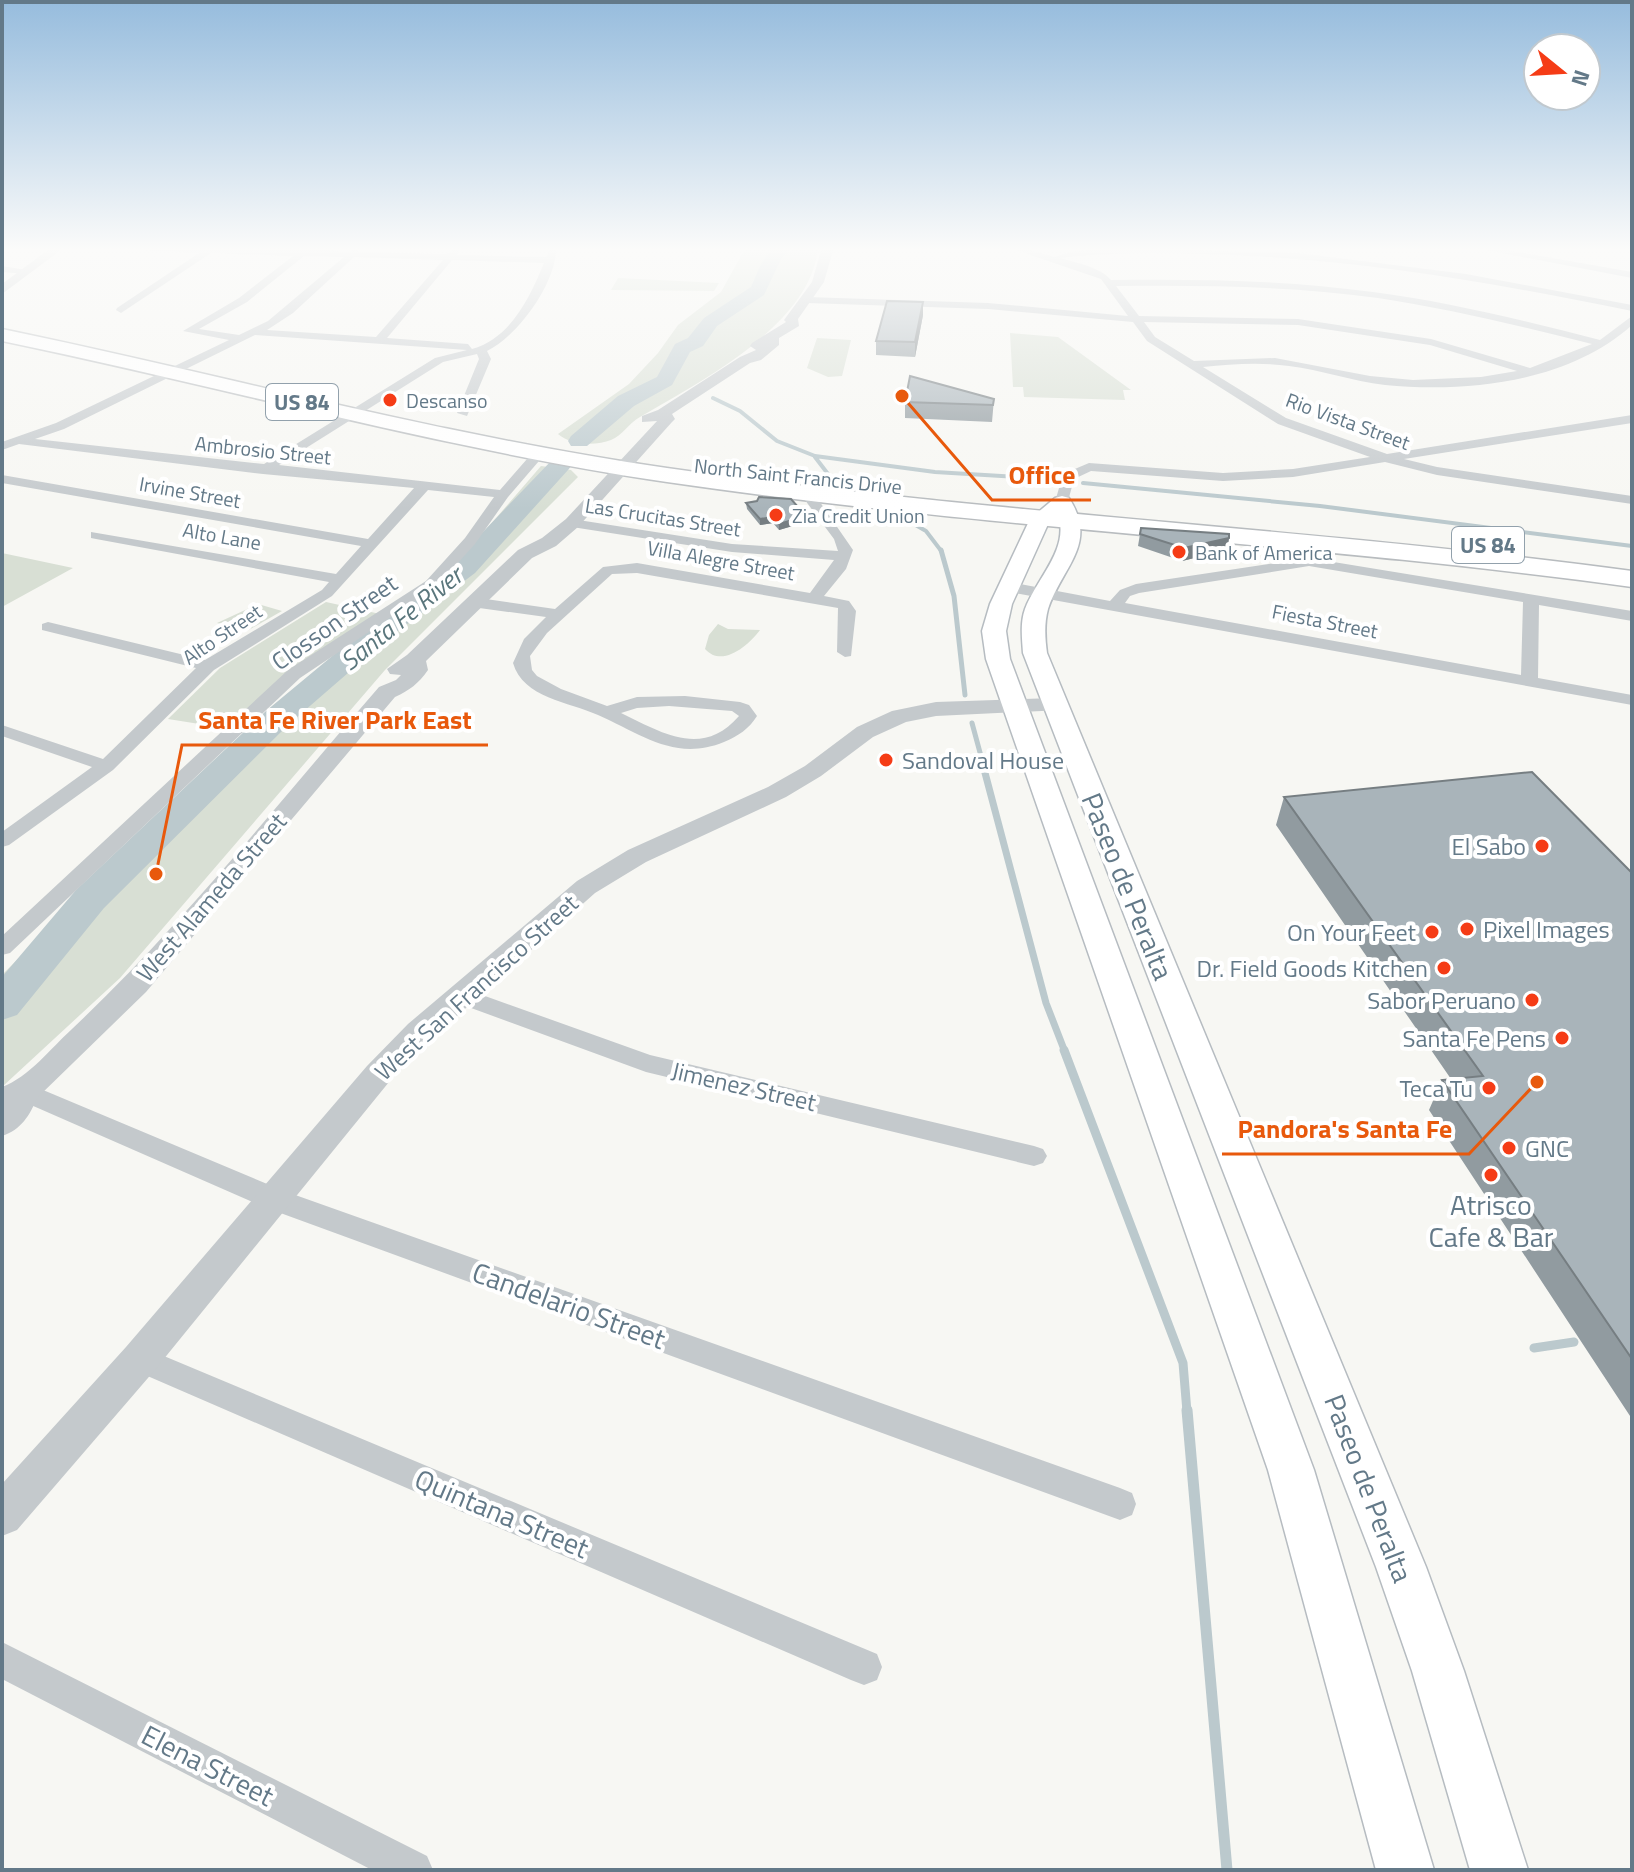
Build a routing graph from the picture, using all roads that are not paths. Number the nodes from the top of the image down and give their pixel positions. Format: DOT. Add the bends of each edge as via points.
graph roads {
  1 [pos="60,334"];
  2 [pos="213,334"];
  3 [pos="249,334"];
  4 [pos="296,334"];
  5 [pos="384,334"];
  6 [pos="506,334"];
  7 [pos="777,334"];
  8 [pos="1146,334"];
  9 [pos="1389,334"];
  10 [pos="1566,334"];
  11 [pos="1615,334"];
  12 [pos="2,335"];
  13 [pos="241,338"];
  14 [pos="380,339"];
  15 [pos="1604,344"];
  16 [pos="453,345"];
  17 [pos="481,350"];
  18 [pos="439,360"];
  19 [pos="191,362"];
  20 [pos="1189,365"];
  21 [pos="1528,371"];
  22 [pos="170,372"];
  23 [pos="362,409"];
  24 [pos="463,413"];
  25 [pos="1632,419"];
  26 [pos="20,441"];
  27 [pos="2,446"];
  28 [pos="539,454"];
  29 [pos="1388,459"];
  30 [pos="618,460"];
  31 [pos="263,470"];
  32 [pos="2,479"];
  33 [pos="811,486"];
  34 [pos="423,487"];
  35 [pos="503,494"];
  36 [pos="1632,500"];
  37 [pos="1061,501"];
  38 [pos="572,523"];
  39 [pos="96,535"];
  40 [pos="372,544"];
  41 [pos="525,554"];
  42 [pos="844,556"];
  43 [pos="1632,564"];
  44 [pos="340,579"];
  45 [pos="1632,579"];
  46 [pos="1009,587"];
  47 [pos="1043,592"];
  48 [pos="814,598"];
  49 [pos="1531,599"];
  50 [pos="472,602"];
  51 [pos="1116,604"];
  52 [pos="558,614"];
  53 [pos="1632,616"];
  54 [pos="48,627"];
  55 [pos="845,652"];
  56 [pos="208,666"];
  57 [pos="1529,681"];
  58 [pos="1632,700"];
  59 [pos="1017,707"];
  60 [pos="607,712"];
  61 [pos="2,730"];
  62 [pos="106,766"];
  63 [pos="2,841"];
  64 [pos="2,948"];
  65 [pos="460,995"];
  66 [pos="13,1095"];
  67 [pos="2,1124"];
  68 [pos="1034,1156"];
  69 [pos="274,1199"];
  70 [pos="140,1359"];
  71 [pos="1120,1504"];
  72 [pos="2,1515"];
  73 [pos="2,1660"];
  74 [pos="864,1667"];
  75 [pos="413,1870"];
  76 [pos="1405,1870"];
  77 [pos="1499,1870"];
  1 -- 19 [label="highway, US 84"];
  2 -- 13 [label="street"];
  3 -- 13 [label="street"];
  4 -- 14 [label="street"];
  5 -- 14 [label="street"];
  6 -- 17 [label="street"];
  7 -- 30 [label="street, West Alameda Street" via="756,357 641,423"];
  8 -- 20 [label="street, Rio Vista Street"];
  9 -- 21 [label="street"];
  10 -- 15 [label="street"];
  11 -- 15 [label="street"];
  12 -- 22 [label="highway, US 84"];
  13 -- 19 [label="street"];
  14 -- 16 [label="street"];
  15 -- 21 [label="street"];
  16 -- 17 [label="street"];
  16 -- 18 [label="street"];
  17 -- 18 [label="street"];
  17 -- 24 [label="street" via="485,359"];
  18 -- 23 [label="street"];
  19 -- 22 [label="street"];
  19 -- 23 [label="highway, US 84"];
  20 -- 21 [label="street" via="1276,361 1420,384"];
  20 -- 29 [label="street, Rio Vista Street" via="1282,421"];
  22 -- 23 [label="highway, US 84"];
  22 -- 26 [label="street"];
  23 -- 28 [label="highway, US 84"];
  23 -- 30 [label="highway, US 84" via="513,435"];
  23 -- 31 [label="street"];
  25 -- 29 [label="street"];
  26 -- 27 [label="street"];
  26 -- 31 [label="street, Ambrosio Street"];
  28 -- 30 [label="highway, US 84"];
  28 -- 35 [label="street, Closson Street"];
  29 -- 36 [label="street, Rio Vista Street"];
  29 -- 37 [label="street" via="1245,477 1089,467"];
  30 -- 33 [label="highway, North Saint Francis Drive / US 84"];
  30 -- 38 [label="street, West Alameda Street"];
  30 -- 41 [label="street, West Alameda Street" via="532,538"];
  31 -- 34 [label="street, Ambrosio Street"];
  32 -- 40 [label="street, Irvine Street"];
  33 -- 37 [label="highway, North Saint Francis Drive / US 84"];
  33 -- 42 [label="street" via="841,539"];
  34 -- 35 [label="street, Ambrosio Street"];
  34 -- 40 [label="street, Alto Street"];
  35 -- 64 [label="street, Closson Street" via="431,584 294,674"];
  37 -- 43 [label="highway, North Saint Francis Drive / US 84"];
  37 -- 45 [label="highway, North Saint Francis Drive / US 84"];
  37 -- 46 [label="main road, Paseo de Peralta"];
  37 -- 47 [label="main road, Paseo de Peralta" via="1071,526"];
  38 -- 41 [label="street, West Alameda Street"];
  38 -- 42 [label="street, Las Crucitas Street" via="758,551"];
  39 -- 44 [label="street, Alto Lane"];
  40 -- 44 [label="street, Alto Street"];
  41 -- 50 [label="street, West Alameda Street"];
  42 -- 48 [label="street"];
  44 -- 56 [label="street, Alto Street" via="327,593"];
  46 -- 47 [label="street, Fiesta Street"];
  46 -- 59 [label="main road, Paseo de Peralta" via="998,611 995,642"];
  47 -- 51 [label="street, Fiesta Street"];
  47 -- 59 [label="main road, Paseo de Peralta" via="1032,629 1035,653"];
  48 -- 52 [label="street, Villa Alegre Street" via="621,567 598,575"];
  48 -- 55 [label="street, Villa Alegre Street" via="847,607"];
  49 -- 51 [label="street" via="1298,563 1136,589"];
  49 -- 53 [label="street"];
  49 -- 57 [label="street"];
  50 -- 52 [label="street"];
  50 -- 66 [label="street, West Alameda Street" via="415,660 417,670 404,685 387,692 153,967 99,1024"];
  51 -- 57 [label="street, Fiesta Street"];
  52 -- 60 [label="street, Villa Alegre Street" via="526,649 522,668 541,687"];
  54 -- 56 [label="street"];
  56 -- 62 [label="street, Alto Street"];
  57 -- 58 [label="street, Fiesta Street"];
  59 -- 65 [label="street, West San Francisco Street" via="936,709 884,722 777,792 697,827 586,887"];
  59 -- 76 [label="main road, Paseo de Peralta" via="1291,1470"];
  59 -- 77 [label="main road, Paseo de Peralta" via="1401,1567"];
  60 -- 60 [label="street, Villa Alegre Street" via="654,739 675,744 718,738 748,716 734,706 647,700"];
  61 -- 62 [label="street"];
  62 -- 63 [label="street, Alto Street"];
  65 -- 68 [label="street, Jimenez Street" via="646,1063"];
  65 -- 69 [label="street, West San Francisco Street" via="378,1074"];
  66 -- 67 [label="street, West Alameda Street" via="17,1108"];
  66 -- 69 [label="street, Candelario Street"];
  69 -- 70 [label="street, West San Francisco Street"];
  69 -- 71 [label="street, Candelario Street"];
  70 -- 72 [label="street, West San Francisco Street"];
  70 -- 74 [label="street, Quintana Street"];
  73 -- 75 [label="street, Elena Street"];
}
